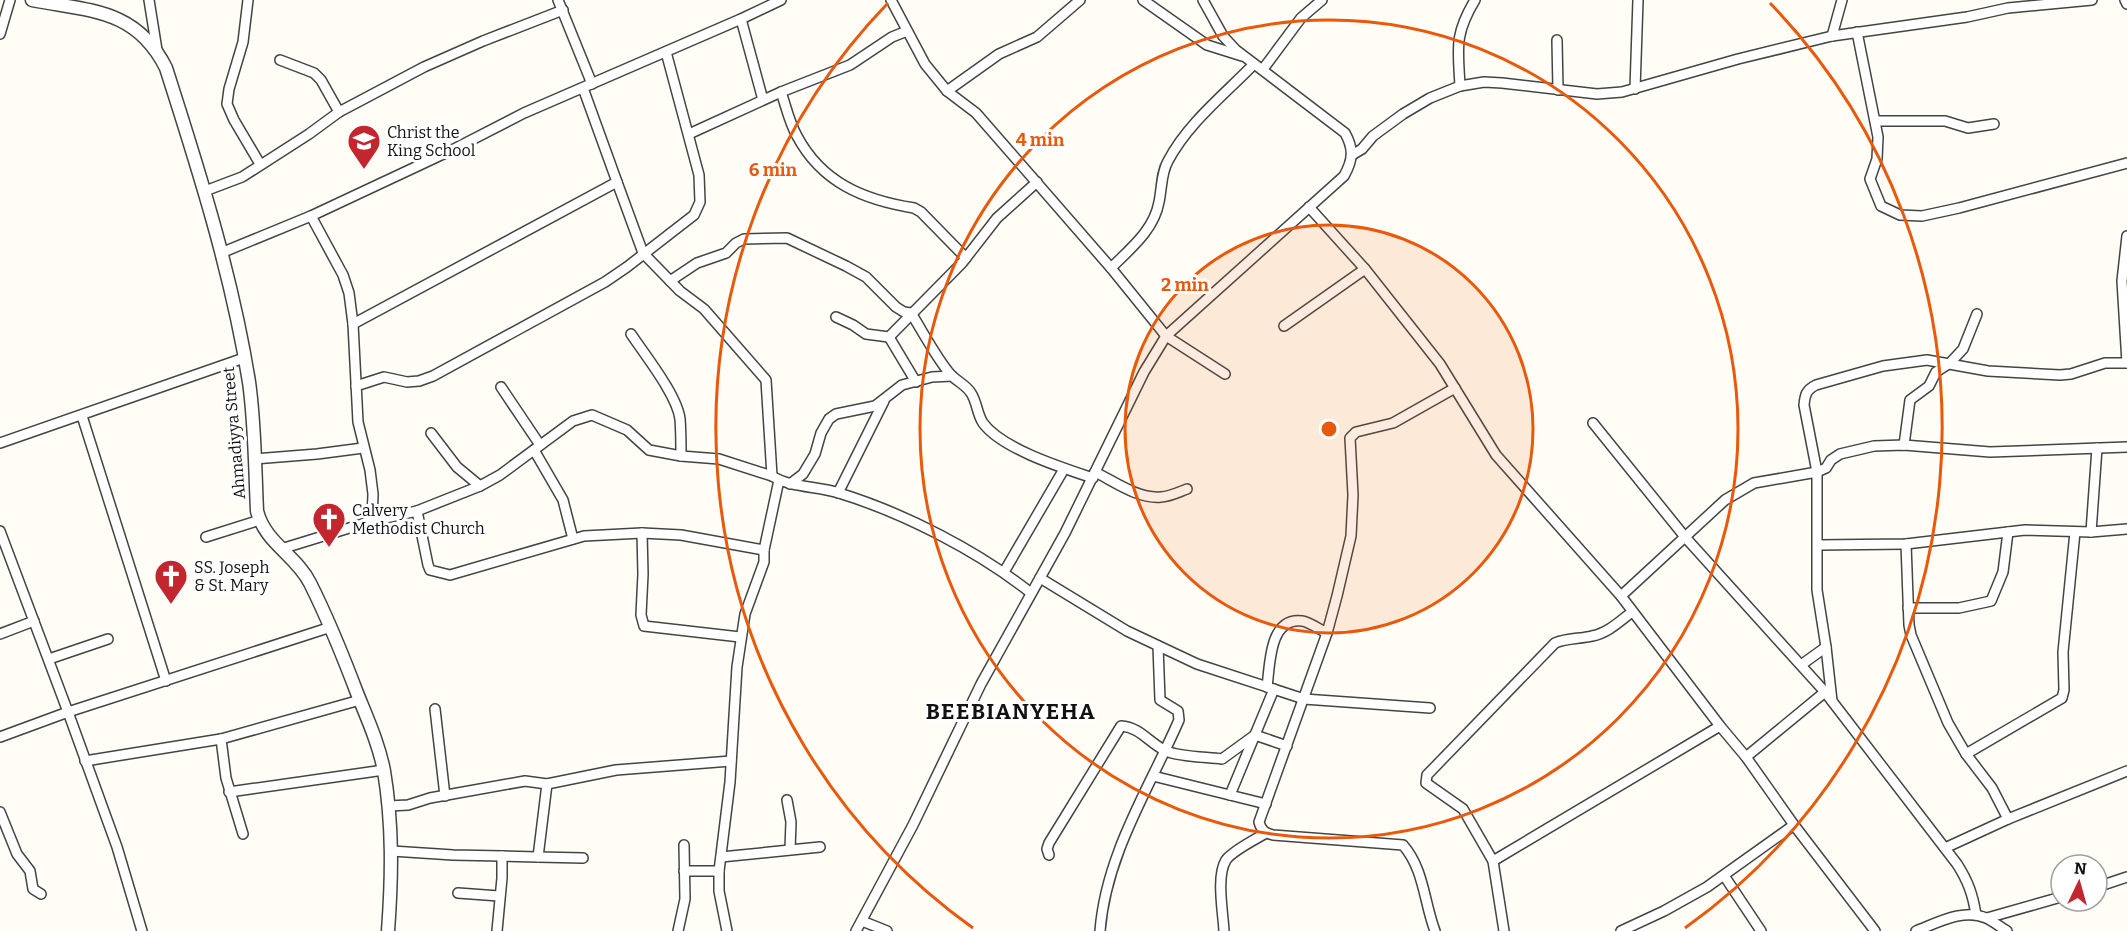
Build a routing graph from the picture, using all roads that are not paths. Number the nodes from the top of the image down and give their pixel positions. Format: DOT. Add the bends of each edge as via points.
graph roads {
  1 [pos="10,0"];
  2 [pos="32,0"];
  3 [pos="149,0"];
  4 [pos="248,0"];
  5 [pos="782,0"];
  6 [pos="891,0"];
  7 [pos="1080,0"];
  8 [pos="1143,0"];
  9 [pos="1203,0"];
  10 [pos="1322,0"];
  11 [pos="1475,0"];
  12 [pos="1638,0"];
  13 [pos="1842,0"];
  14 [pos="2092,0"];
  15 [pos="2125,0"];
  16 [pos="562,3"];
  17 [pos="2127,4"];
  18 [pos="741,19"];
  19 [pos="907,31"];
  20 [pos="1857,32"];
  21 [pos="0,34"];
  22 [pos="1832,36"];
  23 [pos="1557,40"];
  24 [pos="157,50"];
  25 [pos="666,52"];
  26 [pos="280,60"];
  27 [pos="1255,63"];
  28 [pos="587,86"];
  29 [pos="1460,86"];
  30 [pos="1635,89"];
  31 [pos="1558,90"];
  32 [pos="947,91"];
  33 [pos="781,92"];
  34 [pos="763,100"];
  35 [pos="339,112"];
  36 [pos="1876,121"];
  37 [pos="1994,124"];
  38 [pos="689,134"];
  39 [pos="1352,155"];
  40 [pos="2127,163"];
  41 [pos="260,164"];
  42 [pos="617,182"];
  43 [pos="1037,183"];
  44 [pos="205,191"];
  45 [pos="1309,207"];
  46 [pos="311,216"];
  47 [pos="2127,236"];
  48 [pos="221,253"];
  49 [pos="643,253"];
  50 [pos="966,258"];
  51 [pos="1111,268"];
  52 [pos="1365,269"];
  53 [pos="669,281"];
  54 [pos="911,313"];
  55 [pos="1977,314"];
  56 [pos="836,318"];
  57 [pos="353,324"];
  58 [pos="1284,327"];
  59 [pos="631,334"];
  60 [pos="1166,336"];
  61 [pos="889,337"];
  62 [pos="244,358"];
  63 [pos="1950,363"];
  64 [pos="2127,363"];
  65 [pos="1225,374"];
  66 [pos="952,376"];
  67 [pos="916,382"];
  68 [pos="356,386"];
  69 [pos="501,387"];
  70 [pos="1455,388"];
  71 [pos="887,395"];
  72 [pos="82,416"];
  73 [pos="1593,423"];
  74 [pos="431,433"];
  75 [pos="0,443"];
  76 [pos="1904,445"];
  77 [pos="537,447"];
  78 [pos="2127,447"];
  79 [pos="363,448"];
  80 [pos="2097,448"];
  81 [pos="681,456"];
  82 [pos="254,459"];
  83 [pos="1064,469"];
  84 [pos="1818,472"];
  85 [pos="1094,475"];
  86 [pos="776,478"];
  87 [pos="790,484"];
  88 [pos="480,486"];
  89 [pos="1188,489"];
  90 [pos="838,493"];
  91 [pos="417,511"];
  92 [pos="260,520"];
  93 [pos="372,521"];
  94 [pos="2127,529"];
  95 [pos="0,531"];
  96 [pos="2008,532"];
  97 [pos="2075,532"];
  98 [pos="2091,532"];
  99 [pos="642,533"];
  100 [pos="206,537"];
  101 [pos="1685,537"];
  102 [pos="573,538"];
  103 [pos="1906,544"];
  104 [pos="1818,545"];
  105 [pos="281,549"];
  106 [pos="764,550"];
  107 [pos="1004,572"];
  108 [pos="1040,578"];
  109 [pos="1031,594"];
  110 [pos="1621,597"];
  111 [pos="1908,608"];
  112 [pos="1632,612"];
  113 [pos="34,621"];
  114 [pos="331,627"];
  115 [pos="1327,633"];
  116 [pos="0,634"];
  117 [pos="741,637"];
  118 [pos="108,639"];
  119 [pos="1158,646"];
  120 [pos="1826,648"];
  121 [pos="49,659"];
  122 [pos="1801,665"];
  123 [pos="166,681"];
  124 [pos="1270,688"];
  125 [pos="1825,692"];
  126 [pos="1304,699"];
  127 [pos="360,700"];
  128 [pos="1832,701"];
  129 [pos="1430,708"];
  130 [pos="435,709"];
  131 [pos="68,712"];
  132 [pos="1720,726"];
  133 [pos="1255,735"];
  134 [pos="0,738"];
  135 [pos="221,739"];
  136 [pos="1287,746"];
  137 [pos="1166,751"];
  138 [pos="1966,754"];
  139 [pos="1746,757"];
  140 [pos="86,761"];
  141 [pos="731,761"];
  142 [pos="384,770"];
  143 [pos="2127,771"];
  144 [pos="1153,776"];
  145 [pos="547,784"];
  146 [pos="229,792"];
  147 [pos="1230,795"];
  148 [pos="445,796"];
  149 [pos="788,800"];
  150 [pos="1266,804"];
  151 [pos="389,806"];
  152 [pos="0,812"];
  153 [pos="2008,819"];
  154 [pos="1794,825"];
  155 [pos="1266,833"];
  156 [pos="243,834"];
  157 [pos="684,845"];
  158 [pos="820,847"];
  159 [pos="1945,848"];
  160 [pos="790,849"];
  161 [pos="392,851"];
  162 [pos="1049,855"];
  163 [pos="502,856"];
  164 [pos="538,857"];
  165 [pos="721,857"];
  166 [pos="583,858"];
  167 [pos="1493,861"];
  168 [pos="684,871"];
  169 [pos="719,871"];
  170 [pos="1725,877"];
  171 [pos="2127,877"];
  172 [pos="2109,883"];
  173 [pos="458,893"];
  174 [pos="41,894"];
  175 [pos="499,896"];
  176 [pos="2049,900"];
  177 [pos="1976,915"];
  178 [pos="1987,918"];
  179 [pos="862,921"];
  180 [pos="142,931"];
  181 [pos="388,931"];
  182 [pos="497,931"];
  183 [pos="678,931"];
  184 [pos="727,931"];
  185 [pos="856,931"];
  186 [pos="887,931"];
  187 [pos="1100,931"];
  188 [pos="1224,931"];
  189 [pos="1435,931"];
  190 [pos="1504,931"];
  191 [pos="1621,931"];
  192 [pos="1761,931"];
  193 [pos="1875,931"];
  194 [pos="1916,931"];
  195 [pos="2007,931"];
  1 -- 21 [label="street"];
  2 -- 24 [label="street, Ahmadiyya Street" via="98,11 121,21"];
  3 -- 24 [label="street"];
  4 -- 41 [label="street" via="243,42 227,104"];
  5 -- 18 [label="street"];
  6 -- 19 [label="street"];
  7 -- 32 [label="street" via="1037,37 999,54"];
  8 -- 27 [label="street" via="1207,45"];
  9 -- 27 [label="street" via="1223,36"];
  10 -- 27 [label="street"];
  11 -- 29 [label="street" via="1459,31"];
  12 -- 30 [label="street"];
  13 -- 22 [label="street"];
  14 -- 20 [label="street" via="2008,8"];
  15 -- 17 [label="street"];
  16 -- 28 [label="street"];
  16 -- 35 [label="street" via="424,67"];
  18 -- 25 [label="street"];
  18 -- 34 [label="street"];
  19 -- 32 [label="street"];
  19 -- 33 [label="street" via="850,65"];
  20 -- 22 [label="street"];
  20 -- 36 [label="street"];
  22 -- 30 [label="street"];
  23 -- 31 [label="street"];
  24 -- 44 [label="street, Ahmadiyya Street"];
  25 -- 28 [label="street"];
  25 -- 38 [label="street"];
  26 -- 35 [label="street" via="314,73"];
  27 -- 39 [label="street" via="1345,134"];
  27 -- 51 [label="street" via="1188,130 1167,163 1154,220"];
  28 -- 42 [label="street"];
  28 -- 46 [label="street"];
  29 -- 31 [label="street" via="1502,82"];
  29 -- 39 [label="street" via="1403,114"];
  30 -- 31 [label="street" via="1597,94"];
  32 -- 43 [label="street" via="976,113"];
  33 -- 34 [label="street"];
  33 -- 50 [label="street" via="795,134 837,183 921,212"];
  34 -- 38 [label="street"];
  35 -- 41 [label="street"];
  36 -- 37 [label="street" via="1945,121 1968,128"];
  36 -- 40 [label="street" via="1877,159 1869,179 1881,206 1900,215 1922,216 1959,208"];
  38 -- 49 [label="street" via="699,175 700,202 694,215"];
  39 -- 45 [label="street" via="1344,176"];
  41 -- 44 [label="street" via="242,177"];
  42 -- 49 [label="street"];
  42 -- 57 [label="street"];
  43 -- 50 [label="street" via="997,219"];
  43 -- 51 [label="street"];
  44 -- 48 [label="street, Ahmadiyya Street"];
  45 -- 52 [label="street"];
  45 -- 60 [label="street"];
  46 -- 48 [label="street"];
  46 -- 57 [label="street" via="343,276"];
  47 -- 64 [label="street" via="2122,281"];
  48 -- 62 [label="street, Ahmadiyya Street"];
  49 -- 53 [label="street"];
  49 -- 68 [label="street" via="605,282 434,376 407,382 384,377"];
  50 -- 54 [label="street"];
  51 -- 60 [label="street"];
  52 -- 58 [label="street"];
  52 -- 70 [label="street" via="1440,363"];
  53 -- 54 [label="street" via="697,263 726,253 744,239 787,238 866,278 896,307"];
  53 -- 86 [label="street" via="704,309 766,380"];
  54 -- 61 [label="street"];
  54 -- 66 [label="street"];
  55 -- 63 [label="street" via="1967,341"];
  56 -- 61 [label="street" via="866,334"];
  57 -- 68 [label="street"];
  59 -- 81 [label="street" via="677,407"];
  60 -- 65 [label="street"];
  60 -- 85 [label="street"];
  61 -- 67 [label="street"];
  62 -- 72 [label="street"];
  62 -- 82 [label="street, Ahmadiyya Street" via="251,398"];
  63 -- 64 [label="street" via="1988,371 2060,375 2105,363"];
  63 -- 76 [label="street" via="1910,400"];
  63 -- 84 [label="street" via="1927,360 1883,366 1808,388 1804,405"];
  66 -- 67 [label="street"];
  66 -- 83 [label="street" via="973,394 982,422 993,433"];
  67 -- 71 [label="street"];
  68 -- 79 [label="street"];
  69 -- 77 [label="street"];
  70 -- 110 [label="street" via="1496,455"];
  70 -- 115 [label="street" via="1393,423 1356,432 1350,438 1351,536"];
  71 -- 87 [label="street" via="875,406 829,419 803,474"];
  71 -- 90 [label="street"];
  72 -- 75 [label="street"];
  72 -- 123 [label="street"];
  73 -- 101 [label="street"];
  74 -- 88 [label="street" via="457,467"];
  76 -- 80 [label="street" via="1990,452"];
  76 -- 84 [label="street" via="1874,446 1840,454"];
  77 -- 81 [label="street" via="573,421 592,415 627,430 649,450"];
  77 -- 88 [label="street"];
  77 -- 102 [label="street" via="563,500"];
  78 -- 80 [label="street"];
  79 -- 82 [label="street"];
  79 -- 93 [label="street" via="373,494"];
  80 -- 98 [label="street"];
  81 -- 86 [label="street" via="719,459"];
  82 -- 92 [label="street, Ahmadiyya Street"];
  83 -- 85 [label="street"];
  83 -- 107 [label="street"];
  84 -- 101 [label="street" via="1754,483 1725,500"];
  84 -- 104 [label="street"];
  85 -- 89 [label="street" via="1150,497 1163,498"];
  85 -- 108 [label="street"];
  86 -- 87 [label="street"];
  86 -- 106 [label="street"];
  87 -- 90 [label="street"];
  88 -- 91 [label="street"];
  90 -- 107 [label="street" via="906,518"];
  91 -- 93 [label="street"];
  91 -- 102 [label="street" via="430,570 450,575"];
  92 -- 100 [label="street"];
  92 -- 105 [label="street, Ahmadiyya Street"];
  93 -- 105 [label="street"];
  94 -- 98 [label="street"];
  95 -- 113 [label="street"];
  96 -- 97 [label="street"];
  96 -- 103 [label="street"];
  96 -- 111 [label="street" via="2003,572 1991,601 1959,608"];
  97 -- 98 [label="street"];
  97 -- 138 [label="street" via="2062,698"];
  99 -- 102 [label="street"];
  99 -- 106 [label="street" via="681,535"];
  99 -- 117 [label="street" via="644,626"];
  101 -- 110 [label="street"];
  101 -- 122 [label="street"];
  103 -- 104 [label="street"];
  103 -- 111 [label="street"];
  104 -- 120 [label="street" via="1817,590"];
  105 -- 114 [label="street, Ahmadiyya Street" via="305,572"];
  106 -- 117 [label="street" via="764,562"];
  107 -- 109 [label="street"];
  108 -- 109 [label="street"];
  108 -- 119 [label="street"];
  109 -- 179 [label="street" via="981,684"];
  110 -- 112 [label="street"];
  111 -- 138 [label="street" via="1911,635 1948,723"];
  112 -- 132 [label="street"];
  112 -- 167 [label="street" via="1606,631 1555,643 1427,775 1426,783 1463,809"];
  113 -- 116 [label="street"];
  113 -- 121 [label="street"];
  114 -- 123 [label="street"];
  114 -- 127 [label="street, Ahmadiyya Street"];
  115 -- 124 [label="street" via="1303,621 1281,626 1276,635"];
  115 -- 126 [label="street"];
  117 -- 141 [label="street"];
  118 -- 121 [label="street"];
  119 -- 124 [label="street" via="1197,664"];
  119 -- 137 [label="street" via="1160,700 1180,715"];
  120 -- 122 [label="street"];
  120 -- 128 [label="street"];
  121 -- 131 [label="street"];
  122 -- 125 [label="street"];
  123 -- 131 [label="street"];
  124 -- 126 [label="street"];
  124 -- 133 [label="street"];
  125 -- 128 [label="street"];
  125 -- 139 [label="street"];
  126 -- 129 [label="street"];
  126 -- 136 [label="street"];
  127 -- 135 [label="street"];
  127 -- 142 [label="street, Ahmadiyya Street"];
  128 -- 159 [label="street"];
  130 -- 148 [label="street"];
  131 -- 134 [label="street"];
  131 -- 140 [label="street"];
  132 -- 139 [label="street"];
  132 -- 167 [label="street"];
  133 -- 136 [label="street"];
  133 -- 137 [label="street" via="1222,759"];
  133 -- 147 [label="street"];
  135 -- 140 [label="street"];
  135 -- 146 [label="street"];
  136 -- 150 [label="street"];
  137 -- 144 [label="street"];
  137 -- 162 [label="street" via="1131,727 1121,726 1049,843"];
  138 -- 153 [label="street" via="1992,788"];
  139 -- 154 [label="street"];
  140 -- 180 [label="street"];
  141 -- 145 [label="street" via="616,771"];
  141 -- 165 [label="street"];
  142 -- 146 [label="street"];
  142 -- 151 [label="street, Ahmadiyya Street"];
  143 -- 153 [label="street"];
  144 -- 147 [label="street"];
  144 -- 187 [label="street" via="1119,848"];
  145 -- 148 [label="street" via="525,781"];
  145 -- 164 [label="street"];
  146 -- 156 [label="street"];
  147 -- 150 [label="street"];
  148 -- 151 [label="street"];
  149 -- 160 [label="street"];
  150 -- 155 [label="street" via="1259,822"];
  151 -- 161 [label="street, Ahmadiyya Street"];
  152 -- 174 [label="street" via="17,854 30,871 33,889"];
  153 -- 159 [label="street"];
  154 -- 170 [label="street"];
  154 -- 193 [label="street"];
  155 -- 188 [label="street" via="1227,858 1221,883"];
  155 -- 189 [label="street" via="1403,845 1412,855"];
  157 -- 168 [label="street"];
  158 -- 160 [label="street"];
  159 -- 177 [label="street" via="1967,880"];
  160 -- 165 [label="street"];
  161 -- 163 [label="street"];
  161 -- 181 [label="street, Ahmadiyya Street"];
  163 -- 164 [label="street"];
  163 -- 175 [label="street"];
  164 -- 166 [label="street"];
  165 -- 169 [label="street"];
  167 -- 190 [label="street"];
  168 -- 169 [label="street"];
  168 -- 183 [label="street" via="685,899"];
  169 -- 184 [label="street"];
  170 -- 191 [label="street"];
  170 -- 192 [label="street"];
  171 -- 172 [label="street"];
  173 -- 175 [label="street"];
  175 -- 182 [label="street"];
  176 -- 178 [label="street"];
  177 -- 178 [label="street"];
  177 -- 194 [label="street" via="1955,916"];
  178 -- 195 [label="street"];
  179 -- 185 [label="street"];
  179 -- 186 [label="street"];
}
